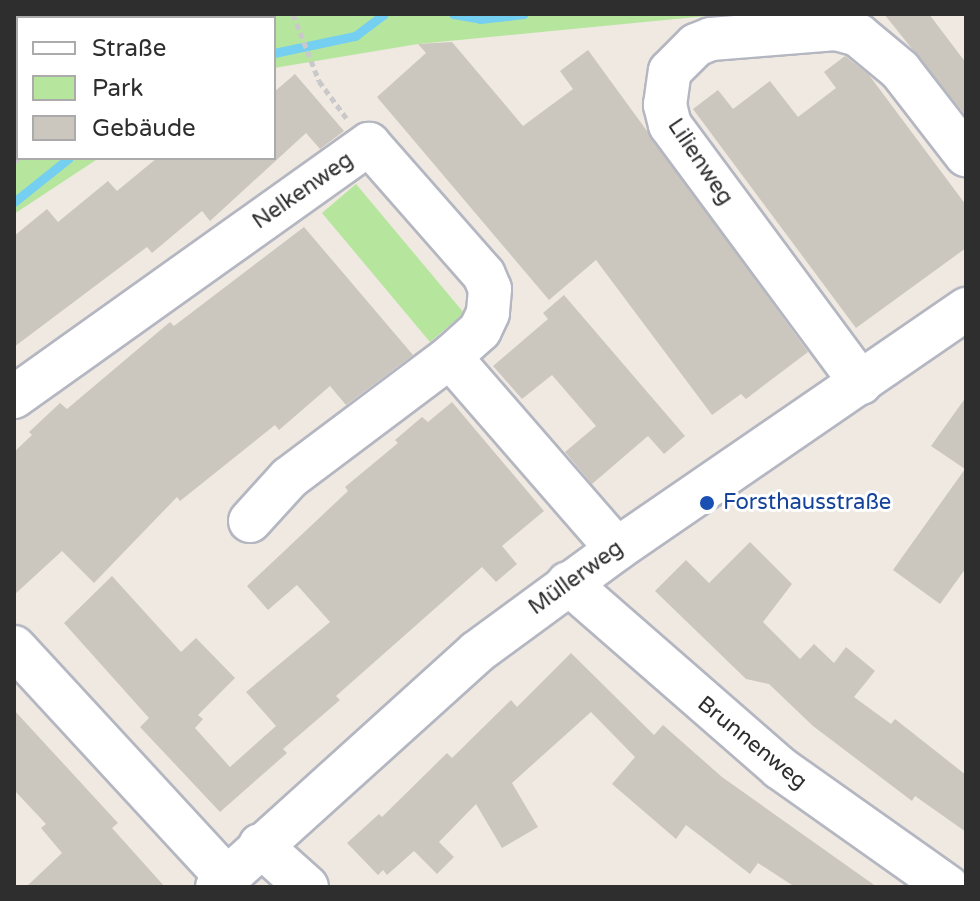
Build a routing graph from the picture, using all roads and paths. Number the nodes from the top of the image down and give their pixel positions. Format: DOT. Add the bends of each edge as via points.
graph roads {
  1 [pos="293,18"];
  2 [pos="369,144"];
  3 [pos="966,155"];
  4 [pos="966,309"];
  5 [pos="450,357"];
  6 [pos="861,383"];
  7 [pos="14,397"];
  8 [pos="250,521"];
  9 [pos="617,549"];
  10 [pos="568,583"];
  11 [pos="14,647"];
  12 [pos="260,845"];
  13 [pos="222,882"];
  14 [pos="307,887"];
  15 [pos="948,887"];
  1 -- 2 [label="path" via="307,58"];
  2 -- 5 [label="street, Nelkenweg" via="484,275 490,289 480,330"];
  2 -- 7 [label="street, Nelkenweg"];
  3 -- 6 [label="street, Lilienweg" via="900,70 858,35 836,29 711,39 696,45 670,71 665,105 670,125"];
  4 -- 6 [label="street, Müllerweg"];
  5 -- 8 [label="street, Nelkenweg" via="289,478"];
  5 -- 9 [label="street"];
  6 -- 9 [label="street, Müllerweg"];
  9 -- 10 [label="street, Müllerweg"];
  10 -- 12 [label="street, Müllerweg" via="477,652"];
  10 -- 15 [label="street, Brunnenweg" via="780,768"];
  11 -- 13 [label="street"];
  12 -- 13 [label="street, Müllerweg"];
  12 -- 14 [label="street"];
}
